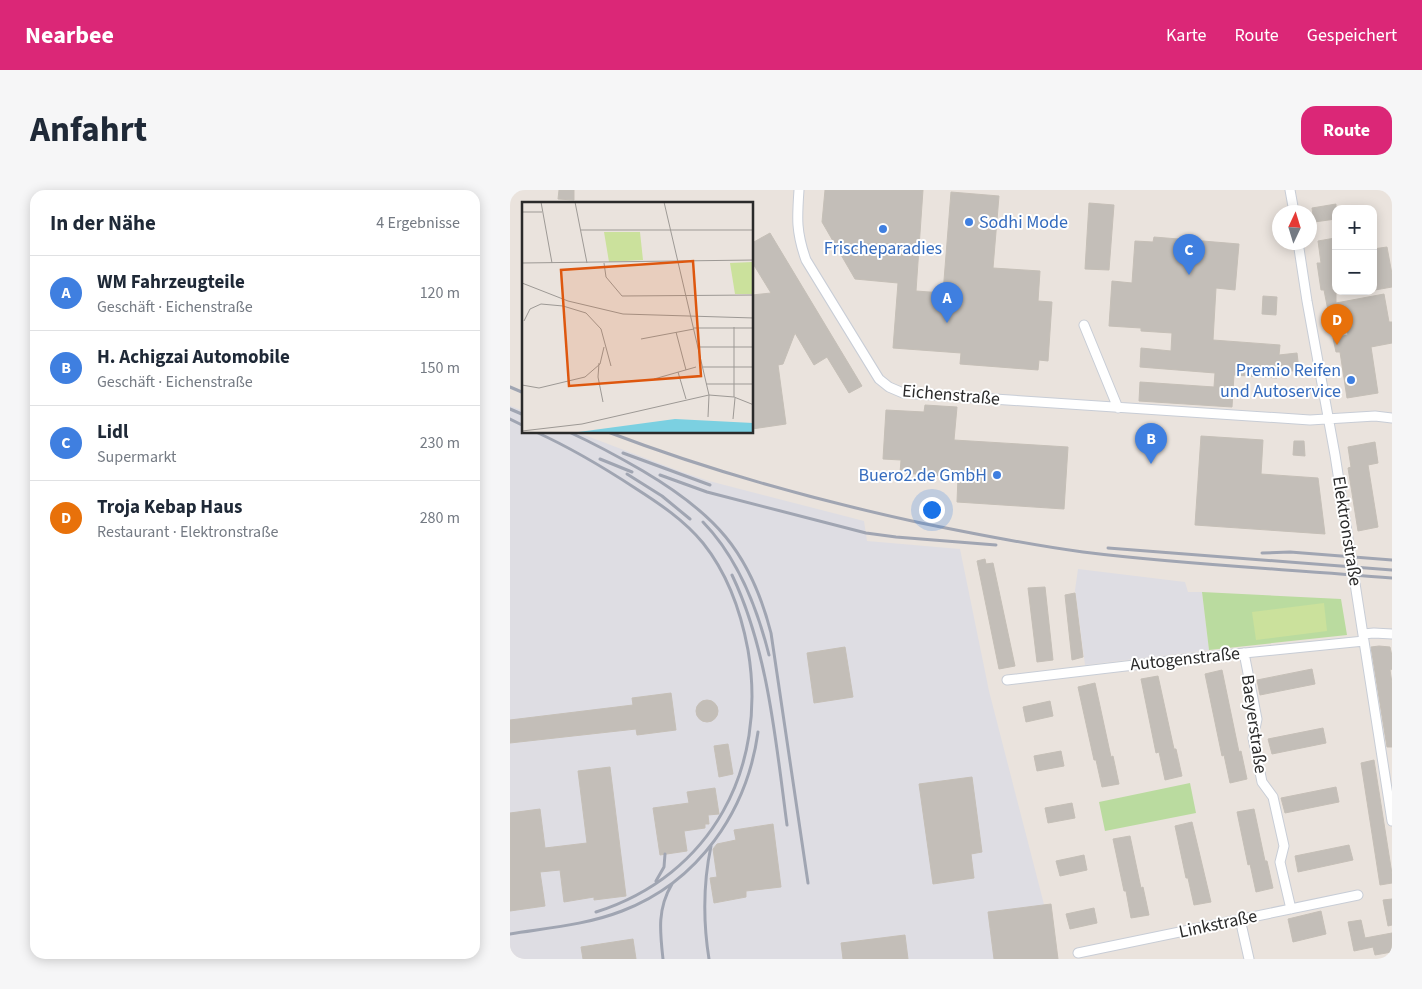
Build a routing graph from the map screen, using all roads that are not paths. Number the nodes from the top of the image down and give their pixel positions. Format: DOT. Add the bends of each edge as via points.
graph roads {
  1 [pos="799,190"];
  2 [pos="1290,190"];
  3 [pos="1293,205"];
  4 [pos="1299,250"];
  5 [pos="1084,325"];
  6 [pos="1118,408"];
  7 [pos="1392,418"];
  8 [pos="1328,419"];
  9 [pos="1392,634"];
  10 [pos="1364,638"];
  11 [pos="1244,652"];
  12 [pos="1007,680"];
  13 [pos="1388,764"];
  14 [pos="1392,820"];
  15 [pos="1358,895"];
  16 [pos="1290,909"];
  17 [pos="1240,919"];
  18 [pos="1078,953"];
  19 [pos="1249,959"];
  1 -- 6 [label="street, Eichenstraße" via="797,226 806,260 879,379 889,388 903,393"];
  2 -- 3 [label="street"];
  4 -- 8 [label="street, Elektronstraße"];
  5 -- 6 [label="street"];
  6 -- 8 [label="street, Eichenstraße"];
  7 -- 8 [label="street, Eichenstraße"];
  8 -- 10 [label="street, Elektronstraße"];
  9 -- 10 [label="street, Autogenstraße" via="1374,633"];
  10 -- 11 [label="street, Autogenstraße"];
  10 -- 13 [label="street, Elektronstraße"];
  11 -- 12 [label="street, Autogenstraße"];
  11 -- 16 [label="street, Baeyerstraße" via="1257,719 1253,738 1262,782 1273,797 1284,846 1280,862"];
  13 -- 14 [label="street, Elektronstraße"];
  15 -- 16 [label="street, Linkstraße"];
  16 -- 17 [label="street, Linkstraße"];
  17 -- 18 [label="street, Linkstraße"];
  17 -- 19 [label="street"];
}
